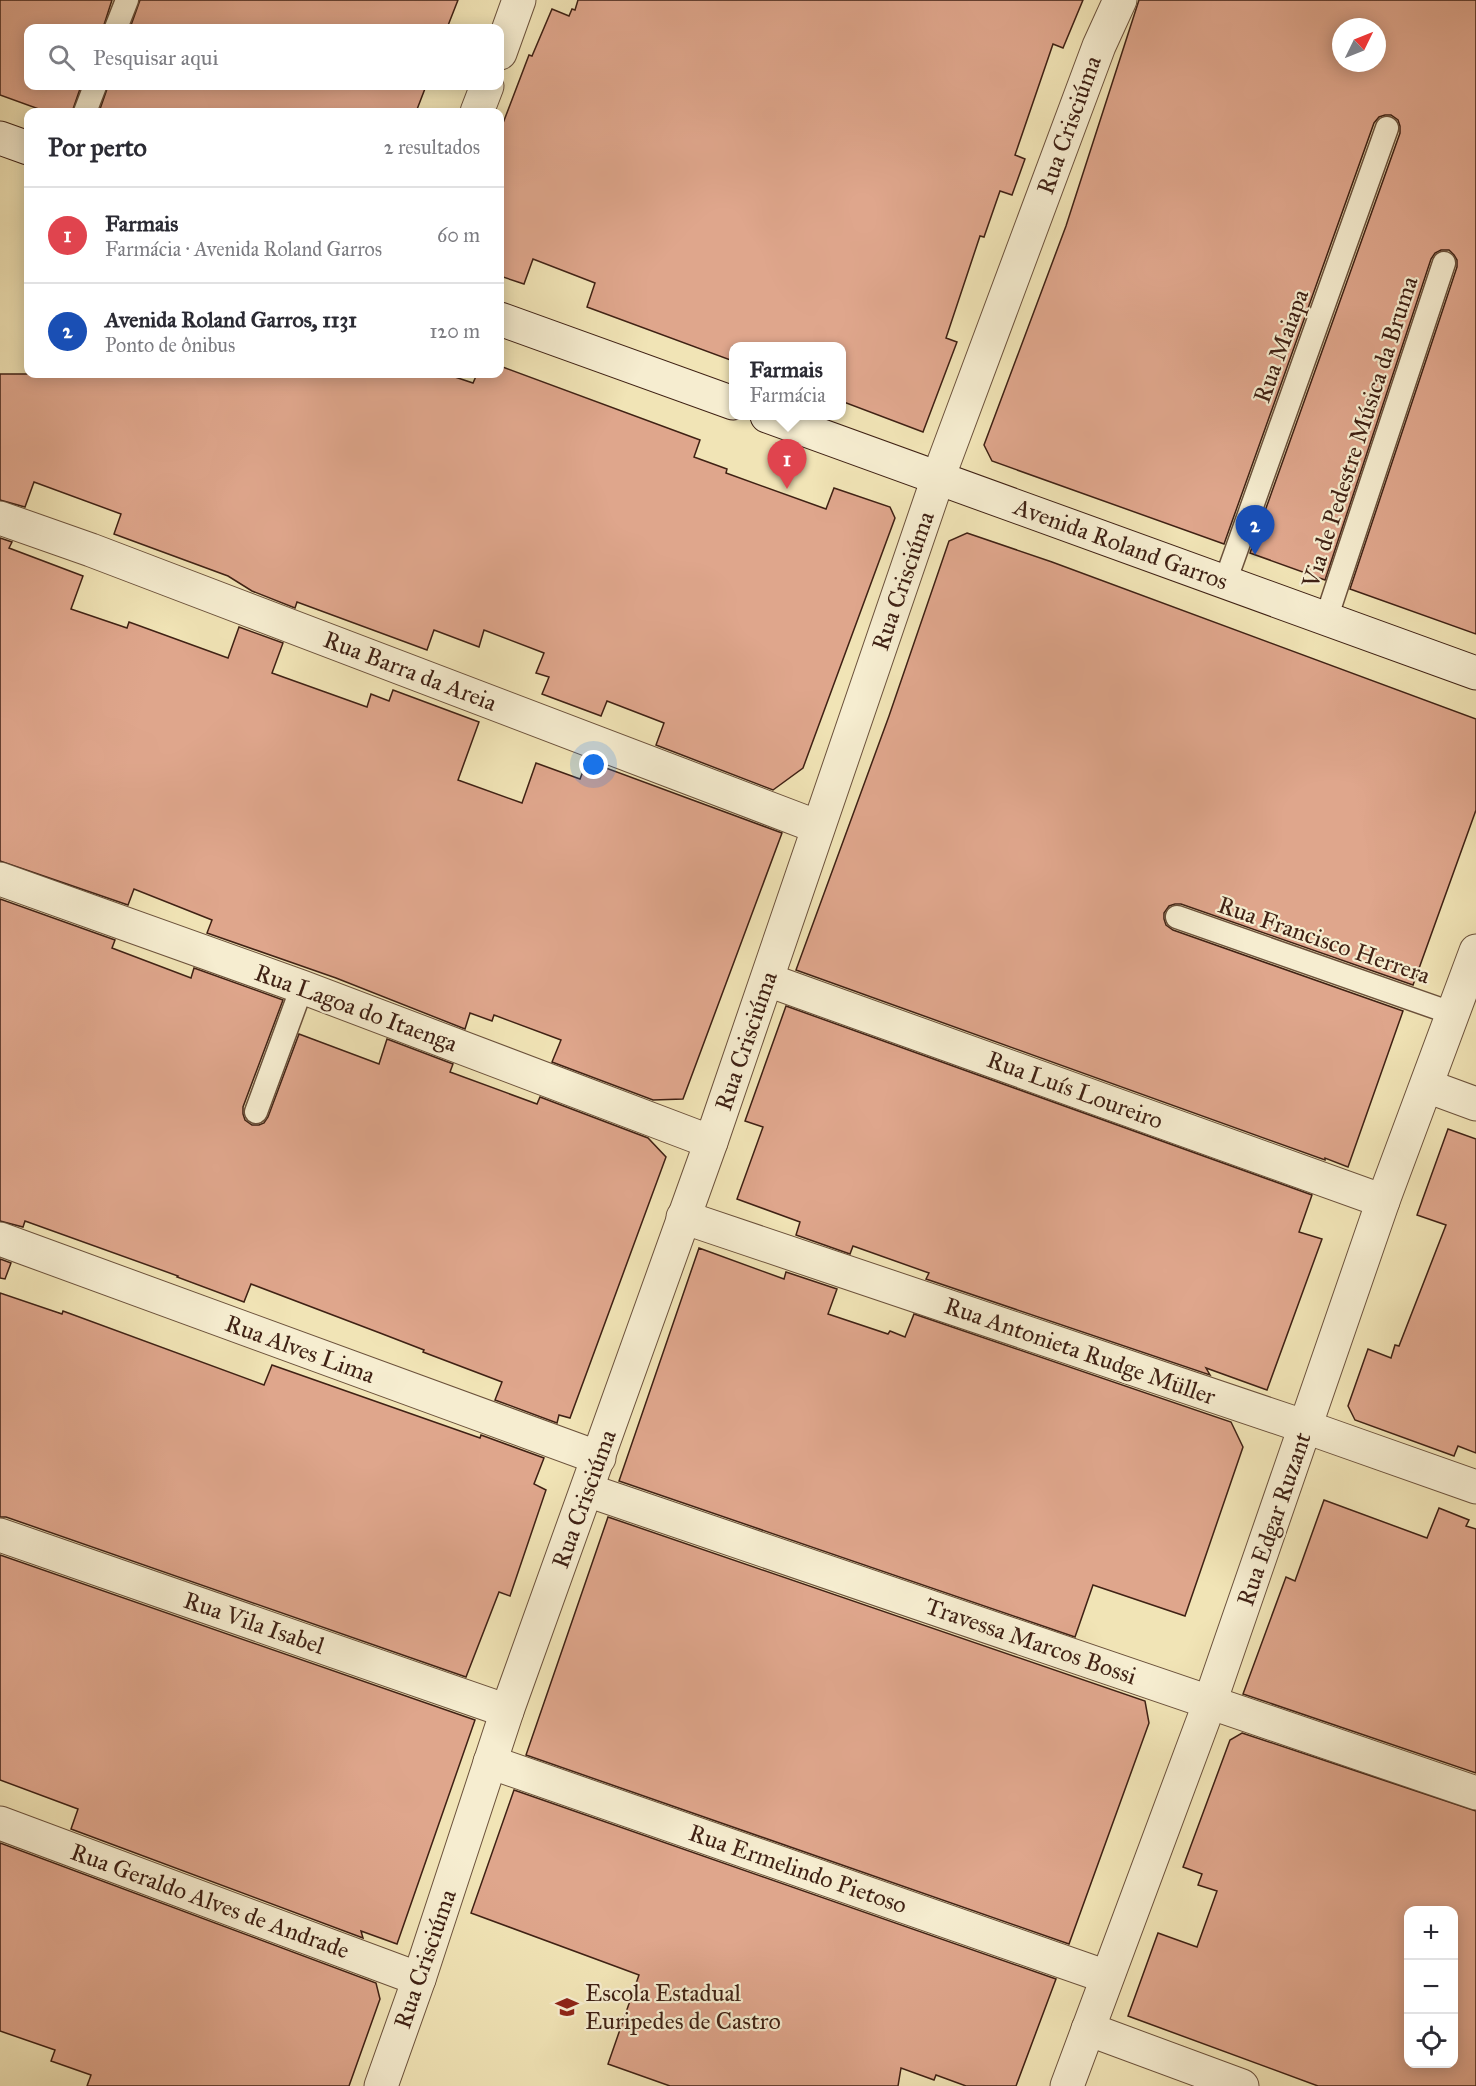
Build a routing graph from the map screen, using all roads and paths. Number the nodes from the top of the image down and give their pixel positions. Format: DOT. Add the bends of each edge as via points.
graph roads {
  1 [pos="127,0"];
  2 [pos="519,0"];
  3 [pos="1120,0"];
  4 [pos="118,24"];
  5 [pos="504,41"];
  6 [pos="93,90"];
  7 [pos="485,90"];
  8 [pos="87,108"];
  9 [pos="479,108"];
  10 [pos="1387,128"];
  11 [pos="0,138"];
  12 [pos="24,147"];
  13 [pos="1444,263"];
  14 [pos="504,320"];
  15 [pos="729,402"];
  16 [pos="778,420"];
  17 [pos="938,478"];
  18 [pos="0,518"];
  19 [pos="1225,582"];
  20 [pos="1326,619"];
  21 [pos="1476,673"];
  22 [pos="818,827"];
  23 [pos="0,879"];
  24 [pos="1177,917"];
  25 [pos="1476,951"];
  26 [pos="768,980"];
  27 [pos="302,987"];
  28 [pos="1454,1014"];
  29 [pos="1427,1086"];
  30 [pos="1476,1104"];
  31 [pos="256,1112"];
  32 [pos="711,1142"];
  33 [pos="1383,1201"];
  34 [pos="683,1217"];
  35 [pos="0,1239"];
  36 [pos="1306,1427"];
  37 [pos="600,1458"];
  38 [pos="1476,1487"];
  39 [pos="586,1490"];
  40 [pos="0,1535"];
  41 [pos="1210,1702"];
  42 [pos="507,1711"];
  43 [pos="490,1762"];
  44 [pos="1476,1793"];
  45 [pos="0,1822"];
  46 [pos="1107,1977"];
  47 [pos="419,1979"];
  48 [pos="1088,2029"];
  49 [pos="381,2086"];
  50 [pos="1067,2086"];
  51 [pos="1242,2086"];
  1 -- 4 [label="lane"];
  2 -- 5 [label="street"];
  3 -- 17 [label="street, Rua Crisciúma" via="1094,57"];
  6 -- 8 [label="lane"];
  7 -- 9 [label="street"];
  10 -- 19 [label="lane, Rua Maiapa"];
  11 -- 12 [label="street"];
  13 -- 20 [label="lane, Via de Pedestre Música da Bruma"];
  14 -- 15 [label="street"];
  16 -- 17 [label="street, Avenida Roland Garros"];
  17 -- 19 [label="street, Avenida Roland Garros"];
  17 -- 22 [label="street, Rua Crisciúma"];
  18 -- 22 [label="street, Rua Barra da Areia"];
  19 -- 20 [label="street, Avenida Roland Garros"];
  20 -- 21 [label="street, Avenida Roland Garros"];
  22 -- 26 [label="street, Rua Crisciúma"];
  23 -- 27 [label="street, Rua Lagoa do Itaenga"];
  24 -- 28 [label="lane, Rua Francisco Herrera"];
  25 -- 28 [label="street, Rua Edgar Ruzant"];
  26 -- 32 [label="street, Rua Crisciúma"];
  26 -- 33 [label="street, Rua Luís Loureiro"];
  27 -- 31 [label="lane"];
  27 -- 32 [label="street, Rua Lagoa do Itaenga"];
  28 -- 29 [label="street, Rua Edgar Ruzant"];
  29 -- 30 [label="street"];
  29 -- 33 [label="street, Rua Edgar Ruzant"];
  32 -- 34 [label="street, Rua Crisciúma"];
  33 -- 36 [label="street, Rua Edgar Ruzant"];
  34 -- 36 [label="street, Rua Antonieta Rudge Müller"];
  34 -- 37 [label="street, Rua Crisciúma"];
  35 -- 37 [label="street, Rua Alves Lima"];
  36 -- 38 [label="street, Rua Antonieta Rudge Müller"];
  36 -- 41 [label="street, Rua Edgar Ruzant"];
  37 -- 39 [label="street, Rua Crisciúma"];
  39 -- 41 [label="street, Travessa Marcos Bossi"];
  39 -- 42 [label="street, Rua Crisciúma"];
  40 -- 42 [label="street, Rua Vila Isabel"];
  41 -- 44 [label="street, Travessa Marcos Bossi"];
  41 -- 46 [label="street, Rua Edgar Ruzant"];
  42 -- 43 [label="street, Rua Crisciúma"];
  43 -- 46 [label="street, Rua Ermelindo Pietoso"];
  43 -- 47 [label="street, Rua Crisciúma"];
  45 -- 47 [label="street, Rua Geraldo Alves de Andrade"];
  46 -- 48 [label="street, Rua Edgar Ruzant"];
  47 -- 49 [label="street, Rua Crisciúma"];
  48 -- 50 [label="street, Rua Edgar Ruzant"];
  48 -- 51 [label="street"];
}
